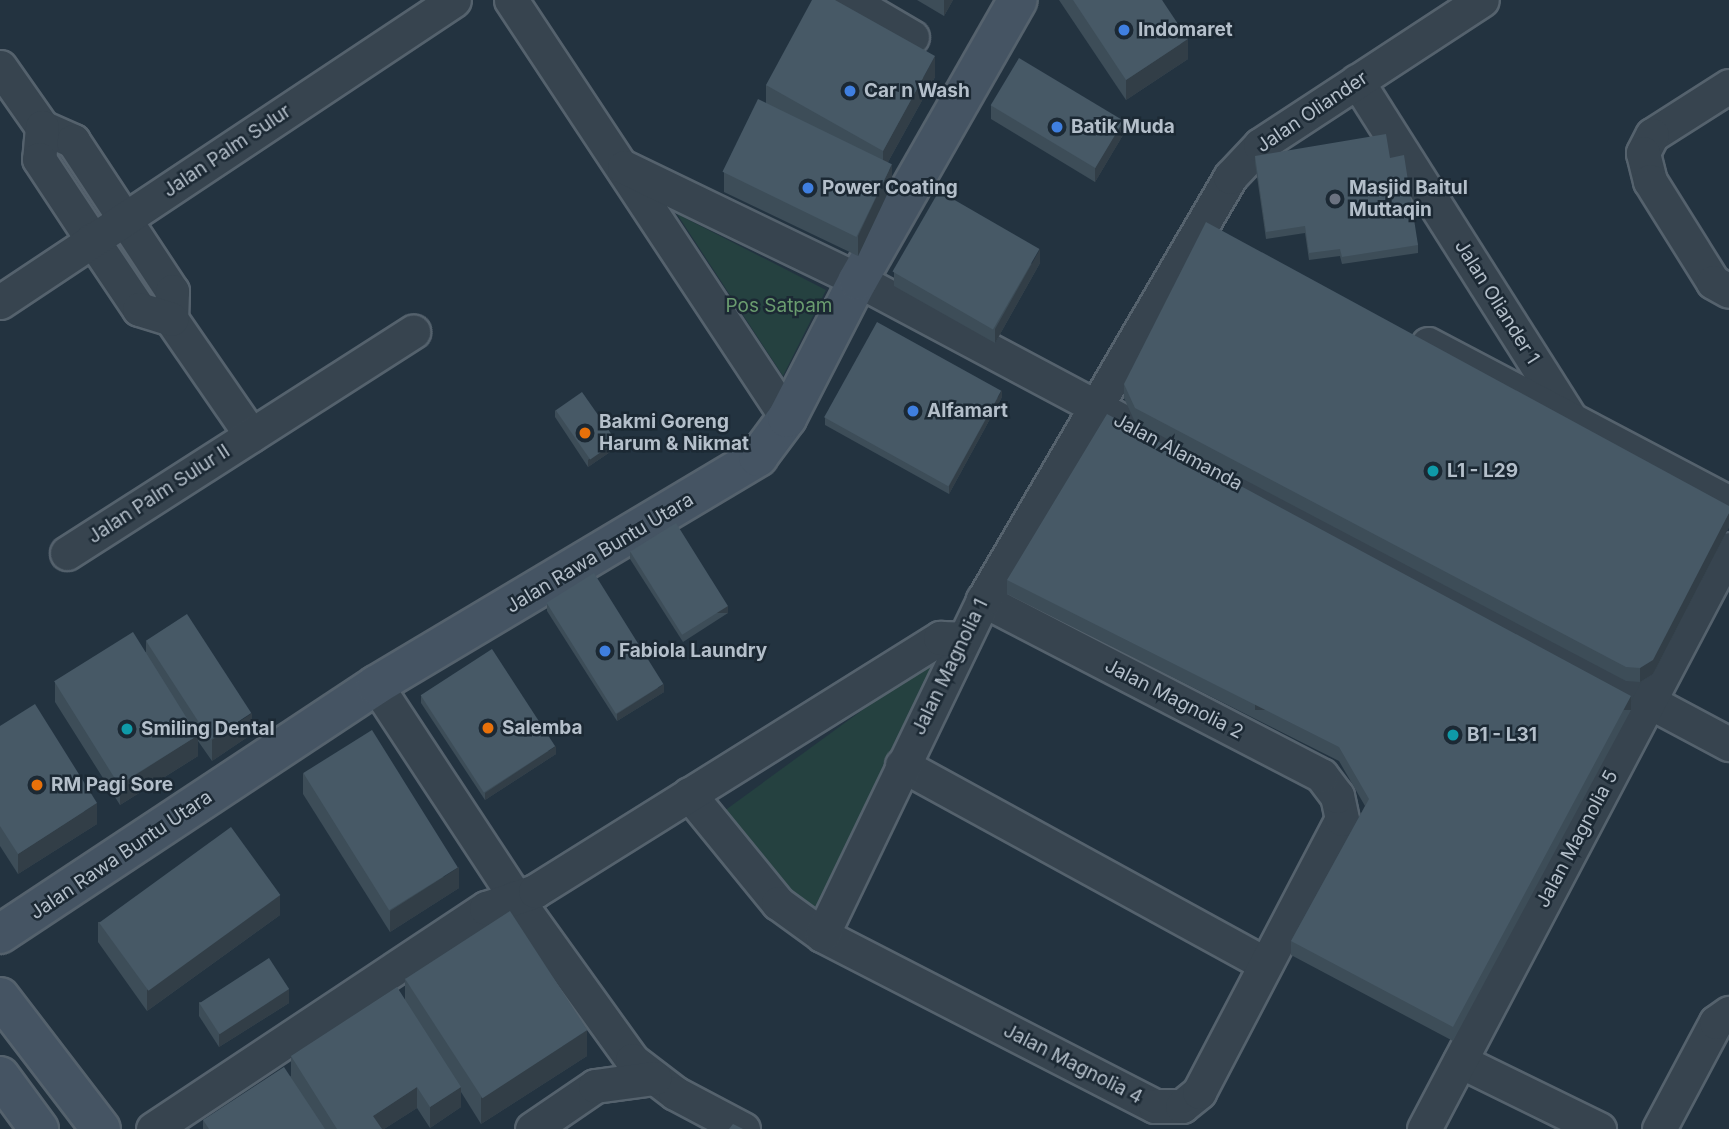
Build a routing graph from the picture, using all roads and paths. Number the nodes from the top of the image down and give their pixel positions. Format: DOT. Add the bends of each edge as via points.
graph roads {
  1 [pos="454,0"];
  2 [pos="511,0"];
  3 [pos="849,0"];
  4 [pos="1018,0"];
  5 [pos="1482,0"];
  6 [pos="912,37"];
  7 [pos="0,66"];
  8 [pos="1357,81"];
  9 [pos="1729,86"];
  10 [pos="42,127"];
  11 [pos="624,167"];
  12 [pos="124,219"];
  13 [pos="92,239"];
  14 [pos="858,280"];
  15 [pos="1729,291"];
  16 [pos="0,302"];
  17 [pos="172,319"];
  18 [pos="1396,327"];
  19 [pos="412,332"];
  20 [pos="1096,408"];
  21 [pos="1569,416"];
  22 [pos="788,418"];
  23 [pos="251,435"];
  24 [pos="1729,503"];
  25 [pos="1729,549"];
  26 [pos="67,553"];
  27 [pos="983,600"];
  28 [pos="964,639"];
  29 [pos="376,685"];
  30 [pos="1648,703"];
  31 [pos="1729,744"];
  32 [pos="902,765"];
  33 [pos="689,794"];
  34 [pos="1342,819"];
  35 [pos="515,897"];
  36 [pos="0,934"];
  37 [pos="822,935"];
  38 [pos="1265,964"];
  39 [pos="0,996"];
  40 [pos="1729,1013"];
  41 [pos="616,1040"];
  42 [pos="1460,1061"];
  43 [pos="0,1076"];
  44 [pos="654,1079"];
  45 [pos="595,1086"];
  46 [pos="39,1129"];
  47 [pos="101,1129"];
  48 [pos="153,1129"];
  49 [pos="532,1129"];
  50 [pos="744,1129"];
  51 [pos="1424,1129"];
  52 [pos="1599,1129"];
  53 [pos="1659,1129"];
  1 -- 12 [label="street, Jalan Palm Sulur"];
  2 -- 11 [label="street"];
  3 -- 6 [label="street"];
  4 -- 14 [label="street, Jalan Rawa Buntu Utara"];
  5 -- 8 [label="street, Jalan Oliander"];
  7 -- 10 [label="street"];
  8 -- 20 [label="street, Jalan Oliander" via="1260,145 1230,177 1211,232"];
  8 -- 21 [label="street, Jalan Oliander 1"];
  9 -- 15 [label="street" via="1651,135 1643,153 1650,181 1706,271 1713,282"];
  10 -- 12 [label="street, Jalan Palm Sulur II" via="74,141"];
  10 -- 13 [label="street" via="39,159"];
  11 -- 14 [label="street, Jalan Alamanda"];
  11 -- 22 [label="street"];
  12 -- 13 [label="street, Jalan Palm Sulur"];
  12 -- 17 [label="street, Jalan Palm Sulur II" via="172,291"];
  13 -- 16 [label="street, Jalan Palm Sulur"];
  13 -- 17 [label="street" via="139,309"];
  14 -- 20 [label="street, Jalan Alamanda"];
  14 -- 22 [label="street, Jalan Rawa Buntu Utara"];
  17 -- 23 [label="street, Jalan Palm Sulur II"];
  18 -- 21 [label="street, Jalan Oliander 1"];
  19 -- 23 [label="street, Jalan Palm Sulur II"];
  20 -- 27 [label="street, Jalan Magnolia 1"];
  20 -- 30 [label="street, Jalan Alamanda"];
  21 -- 24 [label="street, Jalan Oliander 1"];
  22 -- 29 [label="street, Jalan Rawa Buntu Utara" via="758,457 733,474"];
  23 -- 26 [label="street, Jalan Palm Sulur II"];
  25 -- 30 [label="street, Jalan Magnolia 5"];
  27 -- 28 [label="street, Jalan Magnolia 1"];
  27 -- 34 [label="street, Jalan Magnolia 2" via="1321,775 1337,796"];
  28 -- 32 [label="street, Jalan Magnolia 1"];
  28 -- 33 [label="street" via="940,638"];
  29 -- 35 [label="street"];
  29 -- 36 [label="street, Jalan Rawa Buntu Utara"];
  30 -- 31 [label="street, Jalan Alamanda"];
  30 -- 42 [label="street, Jalan Magnolia 5"];
  32 -- 37 [label="street, Jalan Magnolia 1"];
  32 -- 38 [label="street"];
  33 -- 35 [label="street" via="536,891"];
  33 -- 37 [label="street, Jalan Magnolia 4" via="778,903"];
  34 -- 38 [label="street, Jalan Magnolia 4"];
  35 -- 41 [label="street"];
  35 -- 48 [label="street" via="486,908"];
  37 -- 38 [label="street, Jalan Magnolia 4" via="1155,1106 1182,1106 1199,1092"];
  39 -- 47 [label="street"];
  40 -- 53 [label="street" via="1716,1022"];
  41 -- 44 [label="street"];
  41 -- 45 [label="street"];
  42 -- 51 [label="street, Jalan Magnolia 5"];
  42 -- 52 [label="street"];
  43 -- 46 [label="street"];
  44 -- 45 [label="street"];
  44 -- 50 [label="street"];
  45 -- 49 [label="street"];
}
